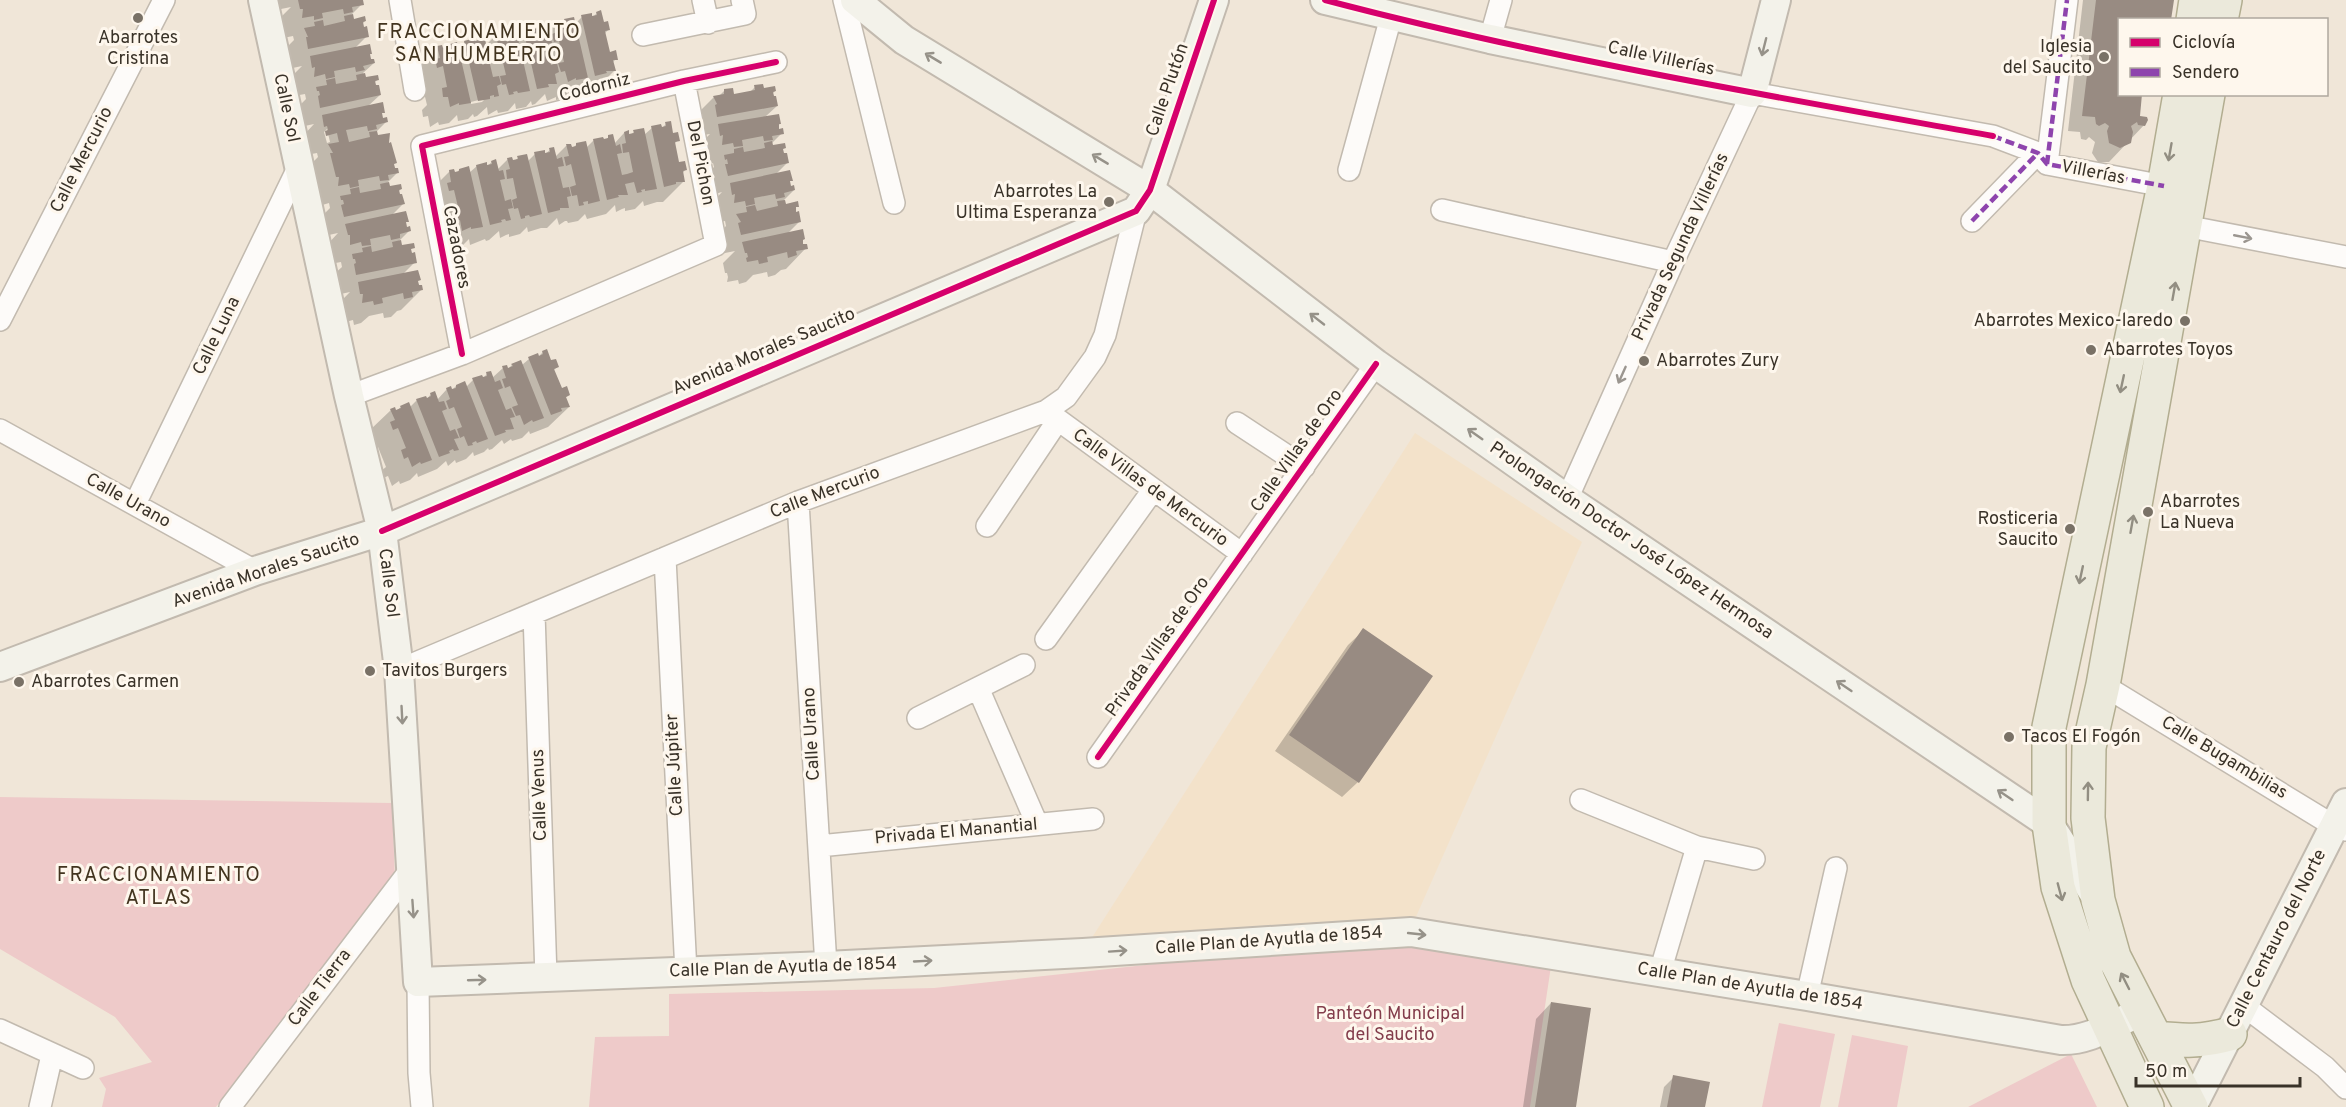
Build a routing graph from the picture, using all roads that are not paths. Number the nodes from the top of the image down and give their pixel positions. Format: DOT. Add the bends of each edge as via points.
graph roads {
  1 [pos="164,0"];
  2 [pos="263,0"];
  3 [pos="400,0"];
  4 [pos="703,0"];
  5 [pos="742,0"];
  6 [pos="844,0"];
  7 [pos="855,0"];
  8 [pos="1214,0"];
  9 [pos="1325,0"];
  10 [pos="1501,0"];
  11 [pos="1776,0"];
  12 [pos="2067,0"];
  13 [pos="2196,0"];
  14 [pos="2225,0"];
  15 [pos="1391,17"];
  16 [pos="2193,18"];
  17 [pos="2221,18"];
  18 [pos="708,22"];
  19 [pos="643,35"];
  20 [pos="1490,39"];
  21 [pos="776,62"];
  22 [pos="684,81"];
  23 [pos="415,90"];
  24 [pos="1752,93"];
  25 [pos="2180,96"];
  26 [pos="2208,96"];
  27 [pos="1993,136"];
  28 [pos="422,146"];
  29 [pos="2042,159"];
  30 [pos="298,168"];
  31 [pos="1349,170"];
  32 [pos="2164,186"];
  33 [pos="1143,200"];
  34 [pos="894,203"];
  35 [pos="1442,210"];
  36 [pos="1972,221"];
  37 [pos="2186,226"];
  38 [pos="2346,257"];
  39 [pos="1673,262"];
  40 [pos="0,320"];
  41 [pos="462,354"];
  42 [pos="1376,364"];
  43 [pos="349,396"];
  44 [pos="1052,416"];
  45 [pos="1237,423"];
  46 [pos="0,430"];
  47 [pos="1304,467"];
  48 [pos="1153,490"];
  49 [pos="1567,499"];
  50 [pos="798,502"];
  51 [pos="135,504"];
  52 [pos="987,526"];
  53 [pos="382,531"];
  54 [pos="1242,554"];
  55 [pos="665,558"];
  56 [pos="255,571"];
  57 [pos="534,613"];
  58 [pos="1046,639"];
  59 [pos="1024,665"];
  60 [pos="0,667"];
  61 [pos="399,670"];
  62 [pos="2103,685"];
  63 [pos="978,688"];
  64 [pos="918,718"];
  65 [pos="1098,757"];
  66 [pos="1581,800"];
  67 [pos="1093,819"];
  68 [pos="2342,820"];
  69 [pos="1037,824"];
  70 [pos="2049,824"];
  71 [pos="819,846"];
  72 [pos="1696,847"];
  73 [pos="1754,859"];
  74 [pos="1836,868"];
  75 [pos="411,869"];
  76 [pos="2098,900"];
  77 [pos="826,966"];
  78 [pos="686,972"];
  79 [pos="1660,972"];
  80 [pos="546,977"];
  81 [pos="418,982"];
  82 [pos="1808,996"];
  83 [pos="2237,1020"];
  84 [pos="2149,1025"];
  85 [pos="2108,1028"];
  86 [pos="0,1029"];
  87 [pos="52,1055"];
  88 [pos="83,1068"];
  89 [pos="2346,1088"];
  90 [pos="40,1107"];
  91 [pos="230,1107"];
  92 [pos="422,1107"];
  93 [pos="2147,1107"];
  94 [pos="2192,1107"];
  1 -- 40 [label="street, Calle Mercurio"];
  2 -- 30 [label="main road, Calle Sol"];
  3 -- 23 [label="street"];
  4 -- 18 [label="street"];
  5 -- 18 [label="street" via="744,14"];
  6 -- 34 [label="street"];
  33 -- 7 [label="main road, Prolongación Doctor José López Hermosa, one-way" via="904,40"];
  8 -- 33 [label="main road, Calle Plutón"];
  9 -- 15 [label="main road, Calle Villerías"];
  10 -- 20 [label="street"];
  11 -- 24 [label="main road, one-way"];
  12 -- 29 [label="street"];
  13 -- 16 [label="main road"];
  14 -- 17 [label="main road"];
  15 -- 20 [label="main road, Calle Villerías"];
  15 -- 31 [label="street"];
  18 -- 19 [label="street"];
  20 -- 24 [label="main road, Calle Villerías"];
  21 -- 22 [label="street, Codorniz"];
  22 -- 28 [label="street, Codorniz"];
  22 -- 41 [label="street, Del Pichon" via="716,245"];
  24 -- 27 [label="street, Calle Villerías"];
  24 -- 39 [label="street, Privada Segunda Villerías"];
  25 -- 32 [label="main road, one-way"];
  26 -- 37 [label="main road"];
  27 -- 29 [label="street, Villerías"];
  28 -- 41 [label="street, Cazadores"];
  29 -- 32 [label="street, Villerías"];
  29 -- 36 [label="street"];
  30 -- 43 [label="main road, Calle Sol"];
  30 -- 51 [label="street, Calle Luna"];
  32 -- 70 [label="main road, one-way" via="2049,727"];
  42 -- 33 [label="main road, Prolongación Doctor José López Hermosa, one-way"];
  33 -- 44 [label="street, Calle Mercurio" via="1105,335 1095,357"];
  33 -- 53 [label="main road, Avenida Morales Saucito"];
  35 -- 39 [label="street"];
  37 -- 38 [label="street, one-way"];
  62 -- 37 [label="main road, one-way"];
  39 -- 49 [label="street, Privada Segunda Villerías, one-way"];
  41 -- 43 [label="street"];
  42 -- 47 [label="street, Calle Villas de Oro"];
  49 -- 42 [label="main road, Prolongación Doctor José López Hermosa, one-way"];
  43 -- 53 [label="main road, Calle Sol"];
  44 -- 48 [label="street, Calle Villas de Mercurio"];
  44 -- 50 [label="street, Calle Mercurio"];
  44 -- 52 [label="street"];
  45 -- 47 [label="street"];
  46 -- 51 [label="street, Calle Urano"];
  47 -- 54 [label="street, Calle Villas de Oro"];
  48 -- 54 [label="street, Calle Villas de Mercurio"];
  48 -- 58 [label="street"];
  70 -- 49 [label="main road, Prolongación Doctor José López Hermosa, one-way"];
  50 -- 55 [label="street, Calle Mercurio"];
  50 -- 71 [label="street, Calle Urano"];
  51 -- 56 [label="street, Calle Urano"];
  53 -- 56 [label="main road, Avenida Morales Saucito"];
  53 -- 61 [label="main road, Calle Sol"];
  54 -- 65 [label="street, Privada Villas de Oro"];
  55 -- 57 [label="street, Calle Mercurio"];
  55 -- 78 [label="street, Calle Júpiter"];
  56 -- 60 [label="main road, Avenida Morales Saucito"];
  57 -- 61 [label="street, Calle Mercurio"];
  57 -- 80 [label="street, Calle Venus"];
  59 -- 63 [label="street"];
  61 -- 75 [label="main road, Calle Sol, one-way"];
  62 -- 68 [label="street, Calle Bugambilias"];
  76 -- 62 [label="main road, one-way" via="2088,818 2089,747"];
  63 -- 64 [label="street"];
  63 -- 69 [label="street"];
  66 -- 72 [label="street"];
  67 -- 69 [label="street, Privada El Manantial"];
  68 -- 83 [label="main road, Calle Centauro del Norte"];
  69 -- 71 [label="street, Privada El Manantial"];
  70 -- 76 [label="main road, Prolongación Doctor José López Hermosa"];
  70 -- 85 [label="main road, one-way" via="2058,887"];
  71 -- 77 [label="street, Calle Urano"];
  72 -- 73 [label="street"];
  72 -- 79 [label="street"];
  74 -- 82 [label="street"];
  75 -- 81 [label="main road, Calle Sol, one-way"];
  75 -- 91 [label="street, Calle Tierra"];
  84 -- 76 [label="main road, one-way" via="2114,957"];
  77 -- 78 [label="main road, Calle Plan de Ayutla de 1854"];
  77 -- 79 [label="main road, Calle Plan de Ayutla de 1854, one-way" via="1411,932"];
  78 -- 80 [label="main road, Calle Plan de Ayutla de 1854"];
  79 -- 82 [label="main road, Calle Plan de Ayutla de 1854"];
  81 -- 80 [label="main road, Calle Plan de Ayutla de 1854, one-way"];
  81 -- 92 [label="street, Calle Sol"];
  82 -- 85 [label="main road, Calle Plan de Ayutla de 1854" via="2061,1040 2078,1040"];
  83 -- 84 [label="main road" via="2206,1041 2183,1041"];
  83 -- 89 [label="street" via="2325,1067"];
  83 -- 94 [label="main road, Calle Centauro del Norte"];
  84 -- 85 [label="main road, Calle Plan de Ayutla de 1854"];
  84 -- 94 [label="main road"];
  85 -- 93 [label="main road"];
  86 -- 87 [label="street"];
  87 -- 88 [label="street"];
  87 -- 90 [label="street"];
}
